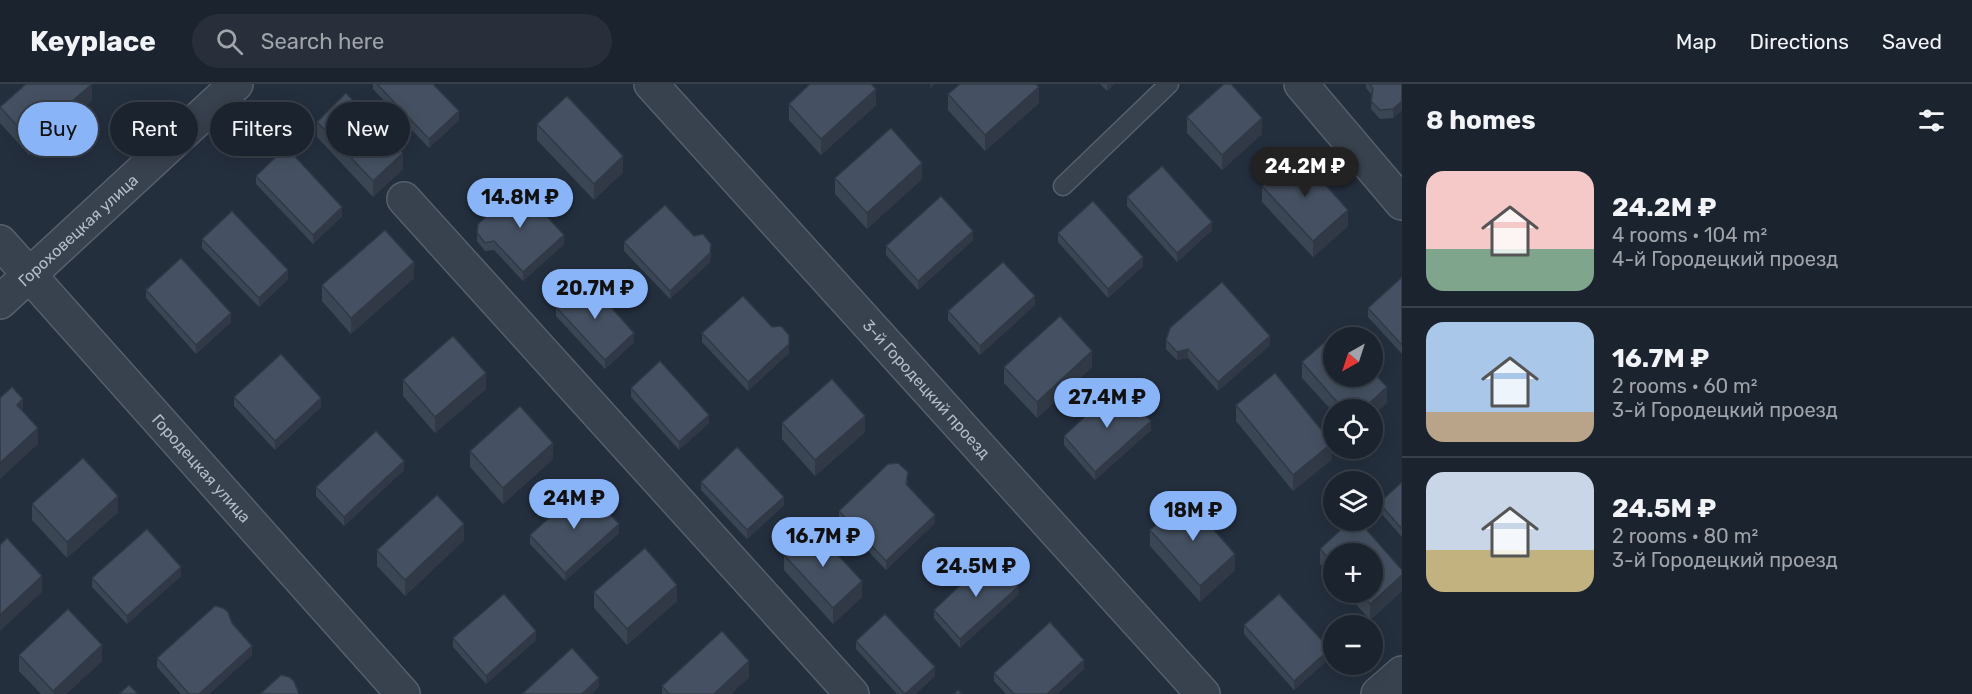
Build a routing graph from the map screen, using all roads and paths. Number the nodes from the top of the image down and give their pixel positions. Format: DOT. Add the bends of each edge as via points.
graph roads {
  1 [pos="236,84"];
  2 [pos="651,84"];
  3 [pos="1169,84"];
  4 [pos="1301,84"];
  5 [pos="1063,186"];
  6 [pos="404,200"];
  7 [pos="1402,203"];
  8 [pos="0,242"];
  9 [pos="30,276"];
  10 [pos="0,302"];
  11 [pos="1402,673"];
  12 [pos="403,694"];
  13 [pos="852,694"];
  14 [pos="1203,694"];
  15 [pos="1378,694"];
  1 -- 9 [label="street, Гороховецкая улица"];
  2 -- 14 [label="street, 3-й Городецкий проезд"];
  3 -- 5 [label="lane"];
  4 -- 7 [label="street"];
  6 -- 13 [label="street"];
  8 -- 9 [label="street, Городецкая улица"];
  9 -- 10 [label="street, Гороховецкая улица"];
  9 -- 12 [label="street, Городецкая улица"];
  11 -- 15 [label="street"];
}
